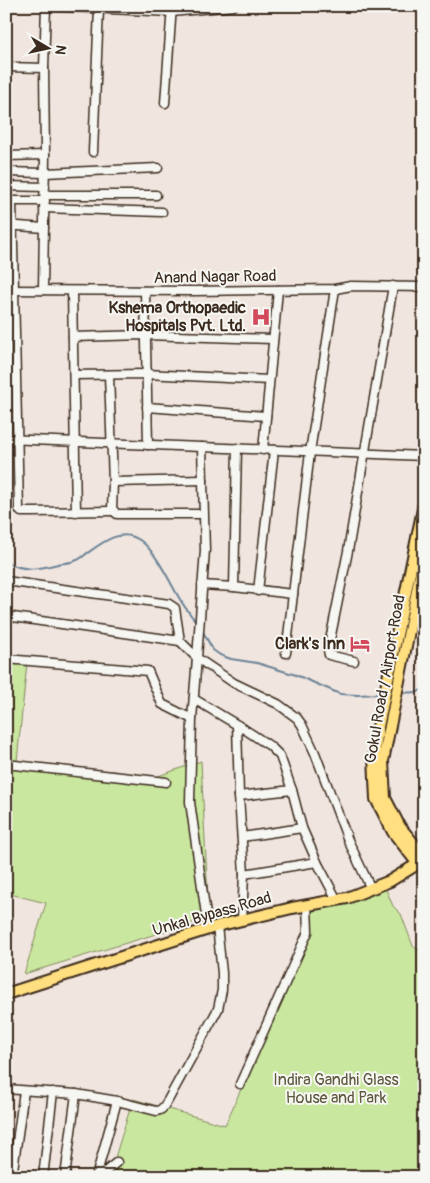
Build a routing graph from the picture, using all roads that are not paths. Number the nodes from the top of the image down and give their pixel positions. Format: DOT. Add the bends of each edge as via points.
graph roads {
  1 [pos="46,6"];
  2 [pos="233,6"];
  3 [pos="99,9"];
  4 [pos="172,9"];
  5 [pos="6,66"];
  6 [pos="44,68"];
  7 [pos="165,103"];
  8 [pos="93,152"];
  9 [pos="46,155"];
  10 [pos="6,156"];
  11 [pos="158,168"];
  12 [pos="6,172"];
  13 [pos="45,173"];
  14 [pos="6,186"];
  15 [pos="156,195"];
  16 [pos="44,198"];
  17 [pos="9,201"];
  18 [pos="162,212"];
  19 [pos="9,225"];
  20 [pos="44,228"];
  21 [pos="394,286"];
  22 [pos="424,287"];
  23 [pos="334,289"];
  24 [pos="10,290"];
  25 [pos="43,290"];
  26 [pos="278,290"];
  27 [pos="72,291"];
  28 [pos="145,291"];
  29 [pos="146,335"];
  30 [pos="15,337"];
  31 [pos="73,337"];
  32 [pos="6,338"];
  33 [pos="273,339"];
  34 [pos="146,374"];
  35 [pos="74,375"];
  36 [pos="109,375"];
  37 [pos="269,380"];
  38 [pos="6,386"];
  39 [pos="16,386"];
  40 [pos="147,407"];
  41 [pos="266,416"];
  42 [pos="6,439"];
  43 [pos="18,439"];
  44 [pos="75,442"];
  45 [pos="112,443"];
  46 [pos="148,445"];
  47 [pos="202,447"];
  48 [pos="237,448"];
  49 [pos="263,450"];
  50 [pos="274,450"];
  51 [pos="310,452"];
  52 [pos="365,454"];
  53 [pos="424,456"];
  54 [pos="203,480"];
  55 [pos="113,482"];
  56 [pos="424,504"];
  57 [pos="76,512"];
  58 [pos="114,512"];
  59 [pos="203,514"];
  60 [pos="424,556"];
  61 [pos="6,581"];
  62 [pos="202,585"];
  63 [pos="234,587"];
  64 [pos="258,591"];
  65 [pos="293,594"];
  66 [pos="6,616"];
  67 [pos="180,641"];
  68 [pos="286,653"];
  69 [pos="197,658"];
  70 [pos="6,659"];
  71 [pos="354,661"];
  72 [pos="393,681"];
  73 [pos="194,699"];
  74 [pos="192,719"];
  75 [pos="237,725"];
  76 [pos="378,761"];
  77 [pos="6,764"];
  78 [pos="166,782"];
  79 [pos="292,790"];
  80 [pos="239,796"];
  81 [pos="302,828"];
  82 [pos="242,836"];
  83 [pos="317,862"];
  84 [pos="422,862"];
  85 [pos="244,874"];
  86 [pos="371,889"];
  87 [pos="337,900"];
  88 [pos="307,905"];
  89 [pos="242,920"];
  90 [pos="212,928"];
  91 [pos="6,994"];
  92 [pos="240,1084"];
  93 [pos="6,1089"];
  94 [pos="24,1091"];
  95 [pos="53,1092"];
  96 [pos="76,1094"];
  97 [pos="117,1101"];
  98 [pos="116,1162"];
  99 [pos="12,1177"];
  100 [pos="43,1177"];
  101 [pos="65,1177"];
  102 [pos="97,1177"];
  1 -- 3 [label="street"];
  1 -- 6 [label="street"];
  2 -- 4 [label="street"];
  3 -- 4 [label="street"];
  3 -- 8 [label="street"];
  4 -- 7 [label="street"];
  5 -- 6 [label="street"];
  6 -- 9 [label="street"];
  9 -- 10 [label="street"];
  9 -- 13 [label="street"];
  11 -- 13 [label="street"];
  12 -- 13 [label="street"];
  13 -- 16 [label="street"];
  14 -- 16 [label="street"];
  15 -- 16 [label="street"];
  16 -- 17 [label="street"];
  16 -- 18 [label="street"];
  16 -- 20 [label="street"];
  17 -- 19 [label="street"];
  19 -- 20 [label="street"];
  19 -- 24 [label="street"];
  20 -- 25 [label="street"];
  21 -- 22 [label="street, Anand Nagar Road"];
  21 -- 23 [label="street, Anand Nagar Road"];
  21 -- 52 [label="street"];
  23 -- 26 [label="street, Anand Nagar Road"];
  23 -- 51 [label="street"];
  24 -- 25 [label="street, Anand Nagar Road"];
  24 -- 30 [label="street"];
  25 -- 27 [label="street, Anand Nagar Road"];
  26 -- 28 [label="street, Anand Nagar Road"];
  26 -- 33 [label="street"];
  27 -- 28 [label="street, Anand Nagar Road"];
  27 -- 31 [label="street"];
  28 -- 29 [label="street"];
  29 -- 31 [label="street"];
  29 -- 33 [label="street"];
  29 -- 34 [label="street"];
  30 -- 32 [label="street"];
  30 -- 39 [label="street"];
  31 -- 35 [label="street"];
  33 -- 37 [label="street"];
  34 -- 36 [label="street"];
  34 -- 37 [label="street"];
  34 -- 40 [label="street"];
  35 -- 36 [label="street"];
  35 -- 44 [label="street"];
  36 -- 45 [label="street"];
  37 -- 41 [label="street"];
  38 -- 39 [label="street"];
  39 -- 43 [label="street"];
  40 -- 41 [label="street"];
  40 -- 46 [label="street"];
  41 -- 49 [label="street"];
  42 -- 43 [label="street"];
  43 -- 44 [label="street"];
  43 -- 57 [label="street" via="21,512"];
  44 -- 45 [label="street"];
  44 -- 57 [label="street"];
  45 -- 46 [label="street"];
  45 -- 55 [label="street"];
  46 -- 47 [label="street"];
  47 -- 48 [label="street"];
  47 -- 54 [label="street"];
  48 -- 49 [label="street"];
  48 -- 63 [label="street"];
  49 -- 50 [label="street"];
  50 -- 51 [label="street"];
  50 -- 64 [label="street"];
  51 -- 52 [label="street"];
  51 -- 65 [label="street"];
  52 -- 53 [label="street"];
  52 -- 71 [label="street" via="328,650 330,655"];
  54 -- 55 [label="street"];
  54 -- 59 [label="street"];
  55 -- 58 [label="street"];
  56 -- 72 [label="main road, Gokul Road / Airport Road"];
  57 -- 58 [label="street"];
  58 -- 59 [label="street"];
  59 -- 62 [label="street" via="205,550"];
  60 -- 72 [label="main road, Gokul Road / Airport Road"];
  61 -- 67 [label="street" via="172,605 176,611"];
  62 -- 63 [label="street"];
  62 -- 69 [label="street"];
  63 -- 64 [label="street"];
  64 -- 65 [label="street"];
  65 -- 68 [label="street"];
  66 -- 67 [label="street"];
  67 -- 69 [label="street"];
  69 -- 73 [label="street"];
  69 -- 86 [label="street" via="234,683 278,704 302,724"];
  70 -- 74 [label="street" via="148,672 162,704"];
  72 -- 76 [label="main road, Gokul Road / Airport Road" via="389,729"];
  72 -- 76 [label="main road, Gokul Road / Airport Road" via="378,727"];
  73 -- 74 [label="street"];
  73 -- 75 [label="street"];
  74 -- 90 [label="street" via="190,802"];
  75 -- 79 [label="street" via="276,751"];
  75 -- 80 [label="street"];
  76 -- 84 [label="main road, Gokul Road / Airport Road" via="385,798"];
  77 -- 78 [label="street"];
  79 -- 80 [label="street"];
  79 -- 81 [label="street"];
  80 -- 82 [label="street"];
  81 -- 82 [label="street"];
  81 -- 83 [label="street"];
  82 -- 85 [label="street"];
  83 -- 85 [label="street"];
  83 -- 87 [label="street"];
  84 -- 86 [label="main road, Unkal Bypass Road"];
  85 -- 89 [label="street"];
  86 -- 87 [label="main road, Unkal Bypass Road"];
  87 -- 88 [label="main road, Unkal Bypass Road"];
  88 -- 89 [label="main road, Unkal Bypass Road"];
  88 -- 92 [label="street" via="308,932"];
  89 -- 90 [label="main road, Unkal Bypass Road"];
  90 -- 91 [label="main road, Unkal Bypass Road"];
  90 -- 97 [label="street" via="222,973 218,1009 167,1102 159,1111"];
  93 -- 94 [label="street"];
  94 -- 95 [label="street"];
  94 -- 99 [label="street"];
  95 -- 96 [label="street"];
  95 -- 100 [label="street"];
  96 -- 97 [label="street"];
  96 -- 101 [label="street"];
  97 -- 102 [label="street"];
  98 -- 102 [label="street"];
}
